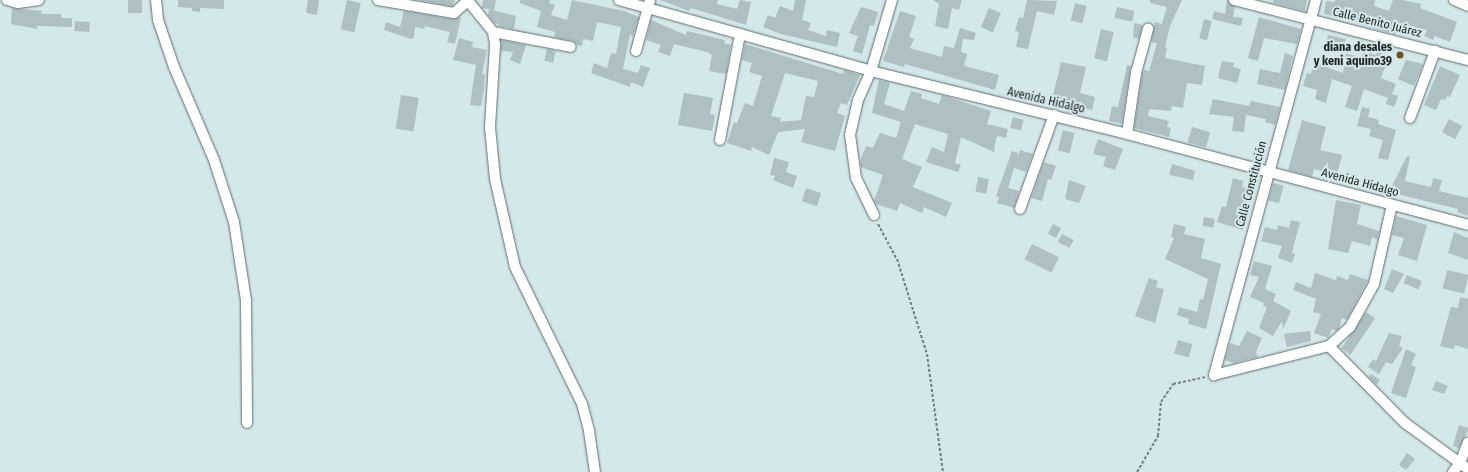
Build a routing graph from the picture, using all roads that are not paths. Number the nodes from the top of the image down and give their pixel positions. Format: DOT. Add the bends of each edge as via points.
graph roads {
  1 [pos="7,0"];
  2 [pos="39,0"];
  3 [pos="156,0"];
  4 [pos="378,0"];
  5 [pos="619,0"];
  6 [pos="892,0"];
  7 [pos="1234,0"];
  8 [pos="1316,0"];
  9 [pos="1454,0"];
  10 [pos="469,1"];
  11 [pos="649,4"];
  12 [pos="1468,6"];
  13 [pos="1311,20"];
  14 [pos="1148,28"];
  15 [pos="493,32"];
  16 [pos="740,34"];
  17 [pos="571,47"];
  18 [pos="1434,51"];
  19 [pos="636,52"];
  20 [pos="1468,60"];
  21 [pos="871,71"];
  22 [pos="1054,115"];
  23 [pos="1410,118"];
  24 [pos="1127,134"];
  25 [pos="720,140"];
  26 [pos="1269,172"];
  27 [pos="1392,205"];
  28 [pos="1020,209"];
  29 [pos="874,216"];
  30 [pos="1468,225"];
  31 [pos="1329,346"];
  32 [pos="247,423"];
  33 [pos="1468,442"];
  34 [pos="1464,466"];
  35 [pos="595,472"];
  36 [pos="1453,472"];
  1 -- 2 [label="street" via="18,3"];
  3 -- 32 [label="street" via="158,20 174,67 214,160 234,222 246,300"];
  4 -- 10 [label="street" via="454,13"];
  5 -- 11 [label="street, Avenida Hidalgo"];
  6 -- 21 [label="street"];
  7 -- 13 [label="street, Calle Benito Juárez"];
  8 -- 13 [label="street, Calle Constitución"];
  9 -- 12 [label="street"];
  10 -- 15 [label="street"];
  11 -- 16 [label="street, Avenida Hidalgo"];
  11 -- 19 [label="street"];
  13 -- 18 [label="street, Calle Benito Juárez"];
  13 -- 26 [label="street, Calle Constitución"];
  14 -- 24 [label="street" via="1136,73"];
  15 -- 17 [label="street"];
  15 -- 35 [label="street" via="495,45 490,126 495,179 515,267 582,404"];
  16 -- 21 [label="street, Avenida Hidalgo"];
  16 -- 25 [label="street"];
  18 -- 20 [label="street, Calle Benito Juárez"];
  18 -- 23 [label="street"];
  21 -- 22 [label="street, Avenida Hidalgo"];
  21 -- 29 [label="street" via="858,100 850,135 856,178"];
  22 -- 24 [label="street, Avenida Hidalgo"];
  22 -- 28 [label="street"];
  24 -- 26 [label="street, Avenida Hidalgo"];
  26 -- 27 [label="street, Avenida Hidalgo"];
  26 -- 31 [label="street, Calle Constitución" via="1214,375"];
  27 -- 30 [label="street, Avenida Hidalgo"];
  27 -- 31 [label="street" via="1374,284 1350,327"];
  31 -- 34 [label="street" via="1405,423"];
  33 -- 34 [label="street"];
  34 -- 36 [label="street"];
}
